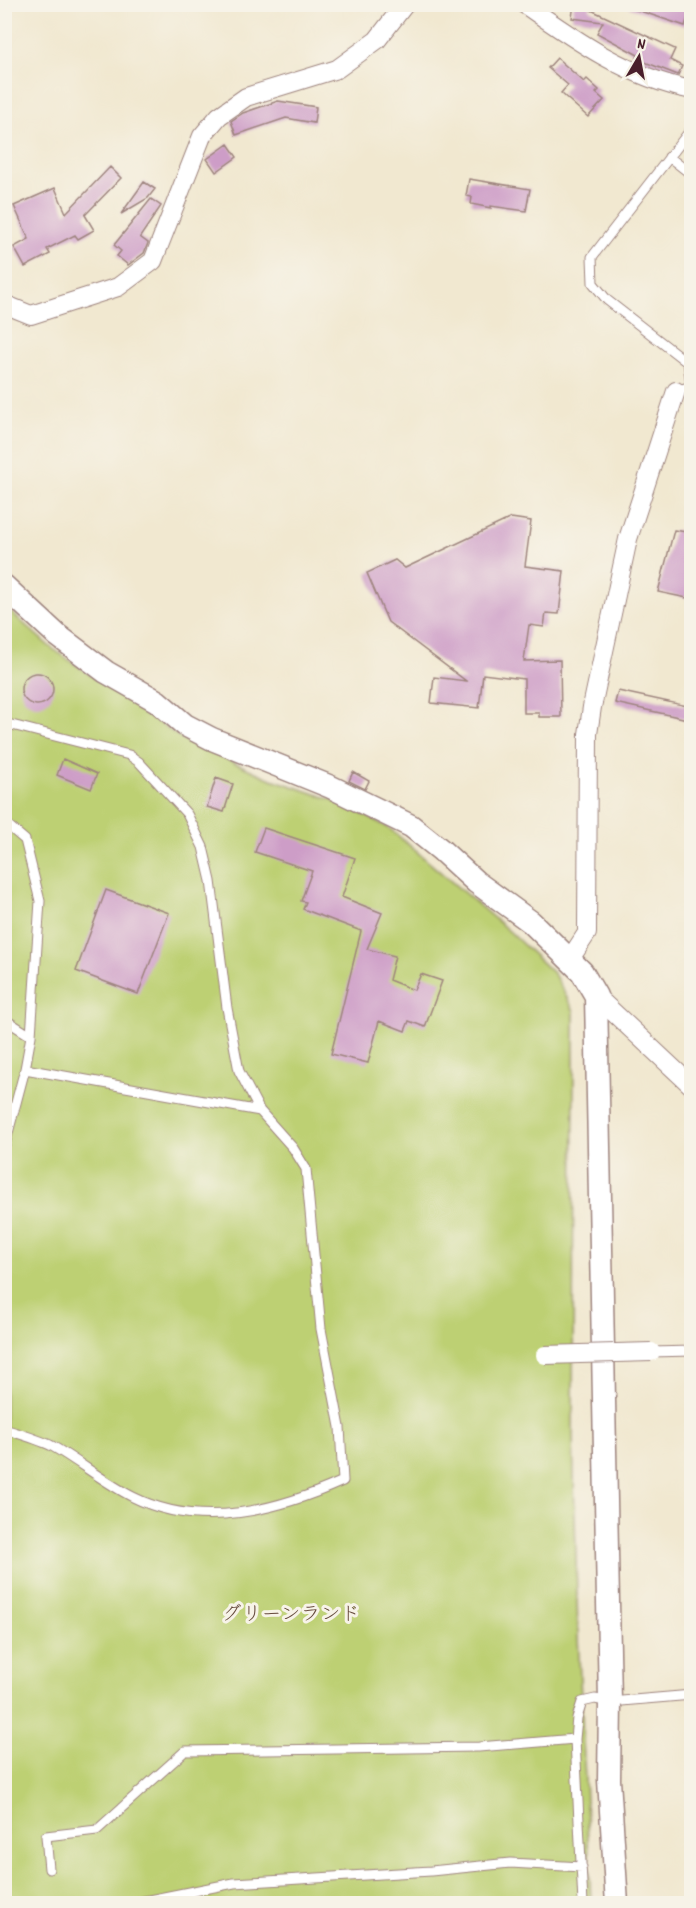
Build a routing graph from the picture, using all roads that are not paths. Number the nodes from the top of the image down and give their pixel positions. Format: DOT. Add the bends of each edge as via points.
graph roads {
  1 [pos="405,4"];
  2 [pos="524,4"];
  3 [pos="692,90"];
  4 [pos="692,128"];
  5 [pos="669,157"];
  6 [pos="692,175"];
  7 [pos="4,304"];
  8 [pos="676,391"];
  9 [pos="4,586"];
  10 [pos="4,723"];
  11 [pos="4,822"];
  12 [pos="570,959"];
  13 [pos="597,996"];
  14 [pos="4,1019"];
  15 [pos="32,1036"];
  16 [pos="25,1069"];
  17 [pos="692,1086"];
  18 [pos="260,1111"];
  19 [pos="4,1148"];
  20 [pos="692,1351"];
  21 [pos="651,1352"];
  22 [pos="545,1355"];
  23 [pos="4,1429"];
  24 [pos="692,1695"];
  25 [pos="610,1702"];
  26 [pos="575,1739"];
  27 [pos="582,1867"];
  28 [pos="49,1869"];
  29 [pos="129,1904"];
  30 [pos="583,1904"];
  31 [pos="616,1904"];
  1 -- 7 [label="street" via="377,40 337,69 246,97 219,116 202,136 153,261 118,287 31,315"];
  2 -- 3 [label="street" via="624,67 669,86"];
  4 -- 5 [label="lane"];
  5 -- 6 [label="lane"];
  5 -- 8 [label="lane" via="592,257 593,283 607,300 688,363 691,386"];
  8 -- 12 [label="street" via="628,539 592,707 588,734 587,933"];
  9 -- 12 [label="street" via="57,635 106,672 158,701 185,725 411,826 476,882 531,921"];
  10 -- 18 [label="lane" via="129,755 187,814 203,847 211,881 239,1071"];
  11 -- 15 [label="lane" via="25,840 40,901"];
  12 -- 13 [label="street"];
  13 -- 17 [label="street"];
  13 -- 25 [label="street"];
  14 -- 15 [label="lane"];
  15 -- 16 [label="lane"];
  16 -- 18 [label="lane"];
  16 -- 19 [label="lane"];
  18 -- 23 [label="lane" via="306,1169 321,1329 340,1427 343,1481 308,1497 261,1510 195,1515 163,1509 132,1497 49,1445"];
  20 -- 21 [label="lane"];
  21 -- 22 [label="street, bridge"];
  24 -- 25 [label="lane"];
  25 -- 26 [label="lane" via="582,1702"];
  25 -- 31 [label="street" via="609,1780"];
  26 -- 27 [label="lane"];
  26 -- 28 [label="lane" via="478,1748 185,1751 97,1830 46,1836"];
  27 -- 29 [label="lane" via="510,1863 234,1883"];
  27 -- 30 [label="lane"];
}
